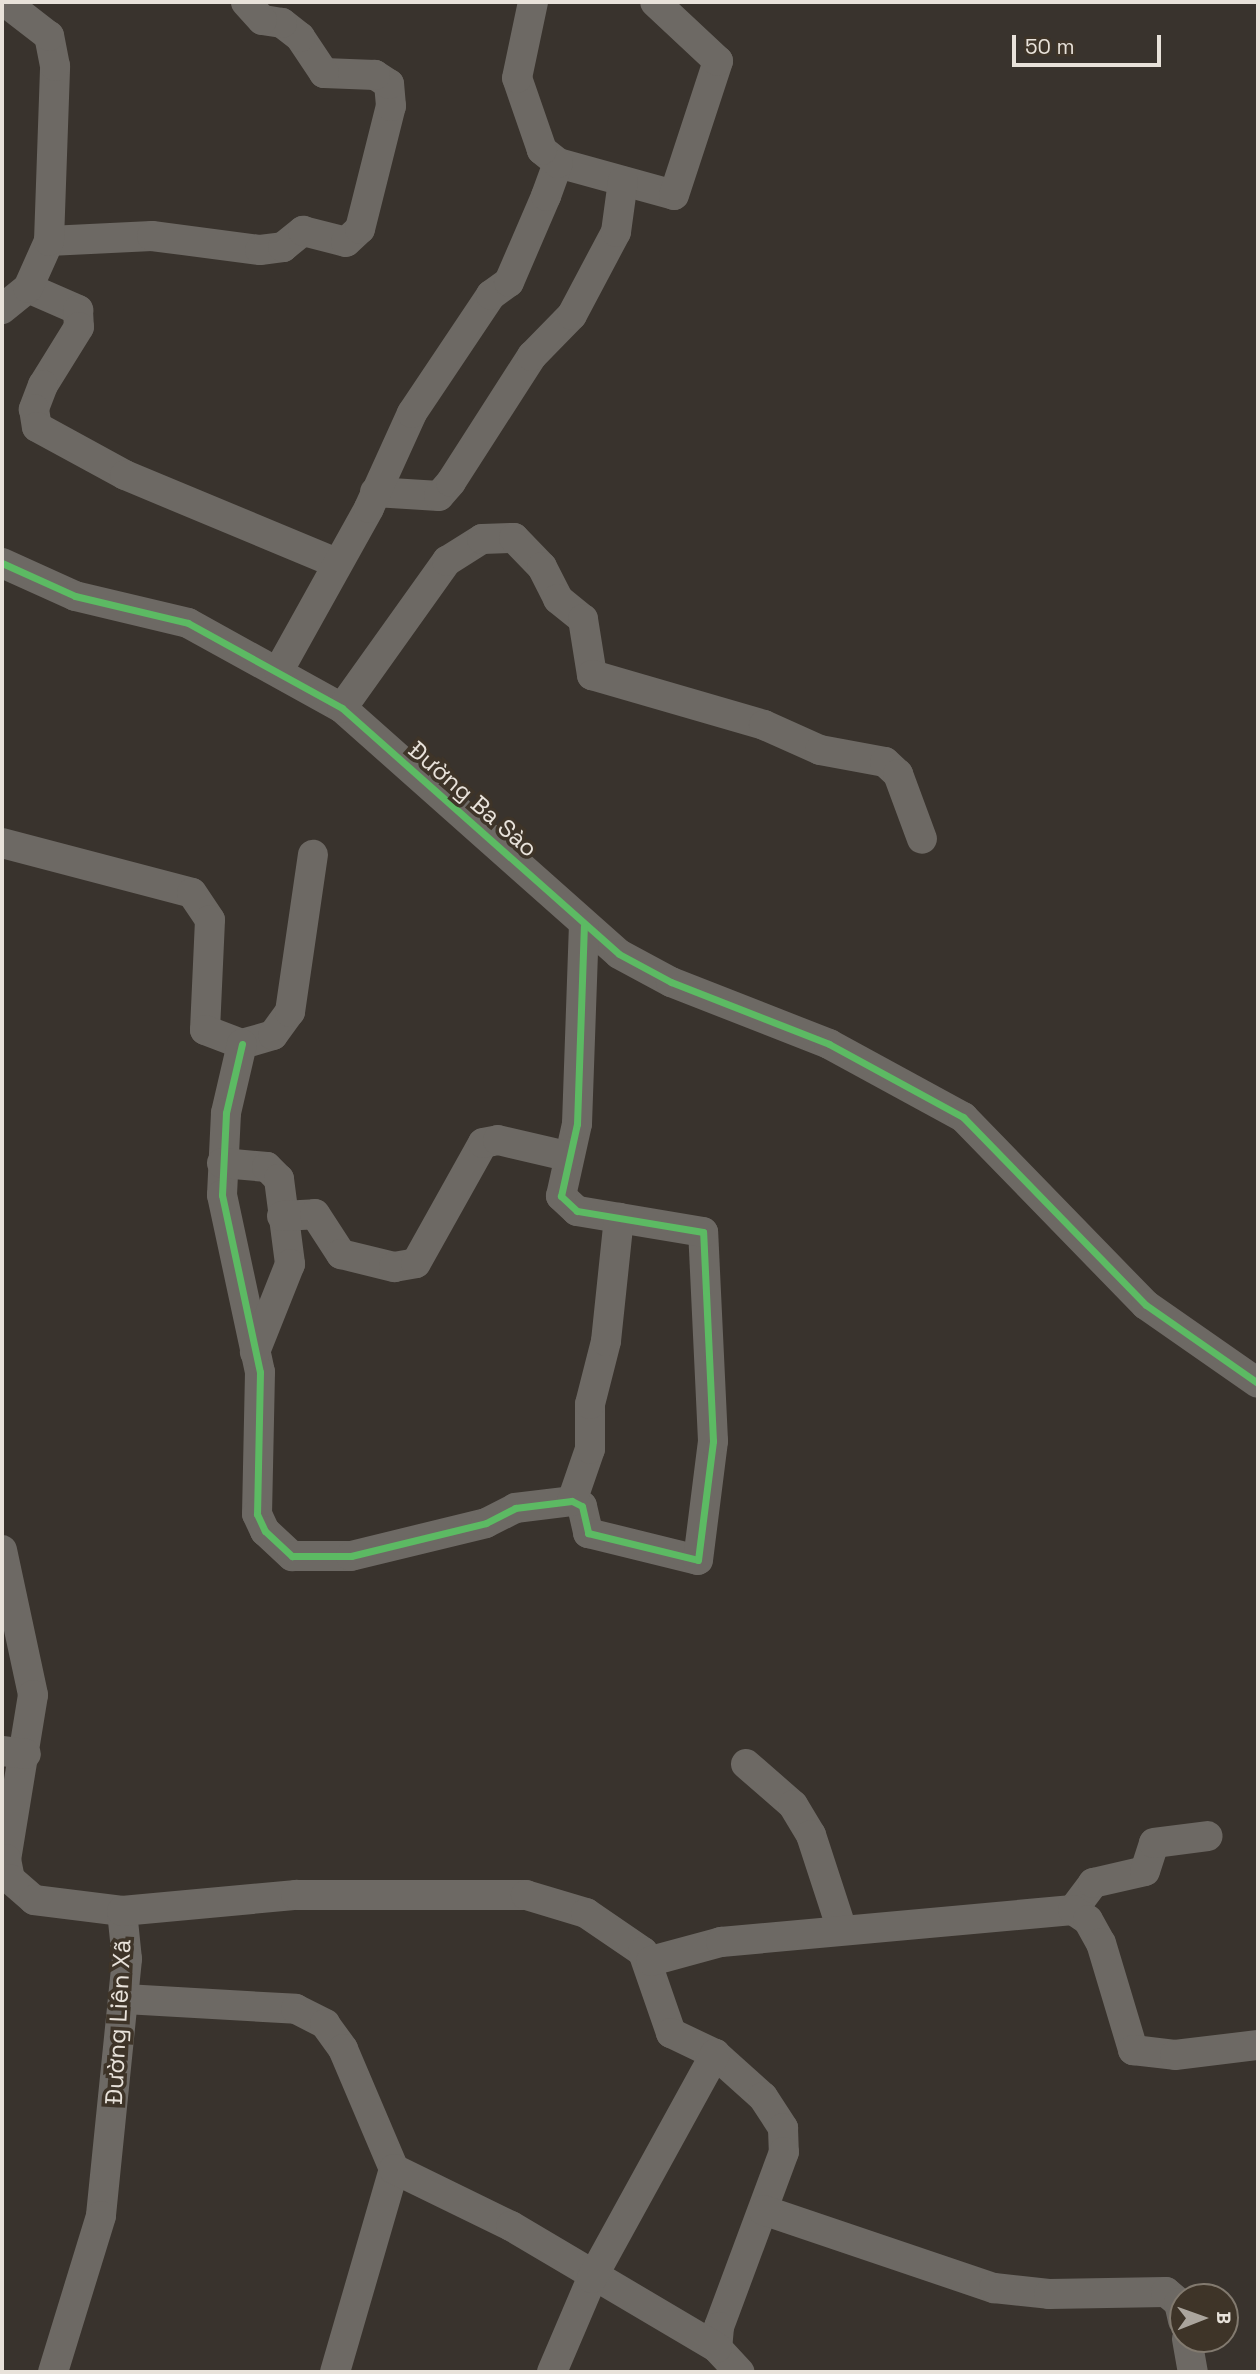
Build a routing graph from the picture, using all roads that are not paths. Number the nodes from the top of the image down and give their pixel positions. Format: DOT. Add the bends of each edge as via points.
graph roads {
  1 [pos="5,2"];
  2 [pos="246,2"];
  3 [pos="533,2"];
  4 [pos="655,2"];
  5 [pos="558,163"];
  6 [pos="623,181"];
  7 [pos="49,241"];
  8 [pos="28,288"];
  9 [pos="2,309"];
  10 [pos="375,492"];
  11 [pos="334,562"];
  12 [pos="2,563"];
  13 [pos="279,670"];
  14 [pos="342,708"];
  15 [pos="922,839"];
  16 [pos="2,843"];
  17 [pos="313,855"];
  18 [pos="584,926"];
  19 [pos="242,1044"];
  20 [pos="567,1156"];
  21 [pos="222,1163"];
  22 [pos="282,1216"];
  23 [pos="619,1218"];
  24 [pos="255,1352"];
  25 [pos="1258,1383"];
  26 [pos="572,1501"];
  27 [pos="2,1550"];
  28 [pos="14,1752"];
  29 [pos="746,1764"];
  30 [pos="1208,1836"];
  31 [pos="11,1895"];
  32 [pos="1073,1910"];
  33 [pos="122,1911"];
  34 [pos="842,1930"];
  35 [pos="651,1961"];
  36 [pos="125,1999"];
  37 [pos="1258,2045"];
  38 [pos="715,2054"];
  39 [pos="394,2169"];
  40 [pos="763,2210"];
  41 [pos="592,2278"];
  42 [pos="1169,2295"];
  43 [pos="717,2348"];
  44 [pos="1190,2353"];
  45 [pos="53,2372"];
  46 [pos="335,2372"];
  47 [pos="552,2372"];
  48 [pos="738,2372"];
  49 [pos="1193,2372"];
  1 -- 7 [label="street" via="49,36 55,66"];
  2 -- 7 [label="street" via="262,20 282,23 300,37 324,73 375,75 389,85 391,106 360,229 346,242 303,231 283,247 260,250 152,236"];
  3 -- 5 [label="street" via="517,78 537,141"];
  4 -- 6 [label="street" via="718,61 674,195"];
  5 -- 6 [label="street"];
  5 -- 10 [label="street" via="509,282 491,295 412,413"];
  6 -- 10 [label="street" via="616,232 572,315 532,356 451,482 439,496"];
  7 -- 8 [label="street"];
  8 -- 9 [label="street"];
  8 -- 11 [label="street" via="78,310 79,327 34,409 37,427 125,475"];
  10 -- 11 [label="street"];
  11 -- 13 [label="street"];
  12 -- 13 [label="street, Đường Ba Sào" via="75,596 188,624"];
  13 -- 14 [label="street, Đường Ba Sào"];
  14 -- 15 [label="street" via="447,561 482,539 514,538 542,567 558,599 583,620 592,675 764,725 820,750 885,762 898,774"];
  14 -- 18 [label="street, Đường Ba Sào" via="457,817 565,901"];
  16 -- 19 [label="street" via="192,893 209,920 205,1030"];
  17 -- 19 [label="street" via="290,1012 273,1035"];
  18 -- 20 [label="street" via="577,1124"];
  18 -- 25 [label="street, Đường Ba Sào" via="671,982 910,1083 963,1117 1016,1165 1146,1305"];
  19 -- 21 [label="street"];
  20 -- 22 [label="street" via="498,1140 483,1143 416,1263 353,1262 341,1255 315,1214"];
  20 -- 23 [label="street" via="561,1196 567,1206"];
  21 -- 22 [label="street" via="267,1167 279,1179"];
  21 -- 24 [label="street" via="228,1235"];
  22 -- 24 [label="street" via="290,1264"];
  23 -- 26 [label="street" via="606,1341 590,1404 590,1450"];
  23 -- 26 [label="street" via="696,1228 707,1245 713,1441 698,1560 588,1533 582,1506"];
  24 -- 26 [label="street" via="263,1430 257,1514 292,1556 351,1556 486,1523 515,1507"];
  27 -- 28 [label="street, Đường Liên Xã" via="33,1695"];
  28 -- 31 [label="street, Đường Liên Xã" via="6,1859"];
  29 -- 34 [label="street" via="793,1805 811,1835"];
  30 -- 32 [label="street" via="1154,1843 1145,1871 1093,1883"];
  31 -- 33 [label="street, Đường Liên Xã"];
  32 -- 34 [label="street"];
  32 -- 37 [label="street" via="1088,1920 1101,1943 1133,2050 1175,2054"];
  33 -- 35 [label="street" via="296,1895 526,1895 586,1913"];
  33 -- 36 [label="street, Đường Liên Xã"];
  34 -- 35 [label="street" via="721,1942"];
  35 -- 38 [label="street" via="671,2033"];
  36 -- 39 [label="street" via="310,2014 343,2049"];
  36 -- 45 [label="street, Đường Liên Xã" via="101,2216"];
  38 -- 40 [label="street" via="764,2097 783,2128 784,2152"];
  38 -- 41 [label="street"];
  39 -- 41 [label="street" via="511,2226"];
  39 -- 46 [label="street"];
  40 -- 42 [label="street" via="994,2288 1049,2294"];
  40 -- 43 [label="street"];
  41 -- 43 [label="street"];
  41 -- 47 [label="street"];
  43 -- 48 [label="street"];
  44 -- 49 [label="street"];
}
